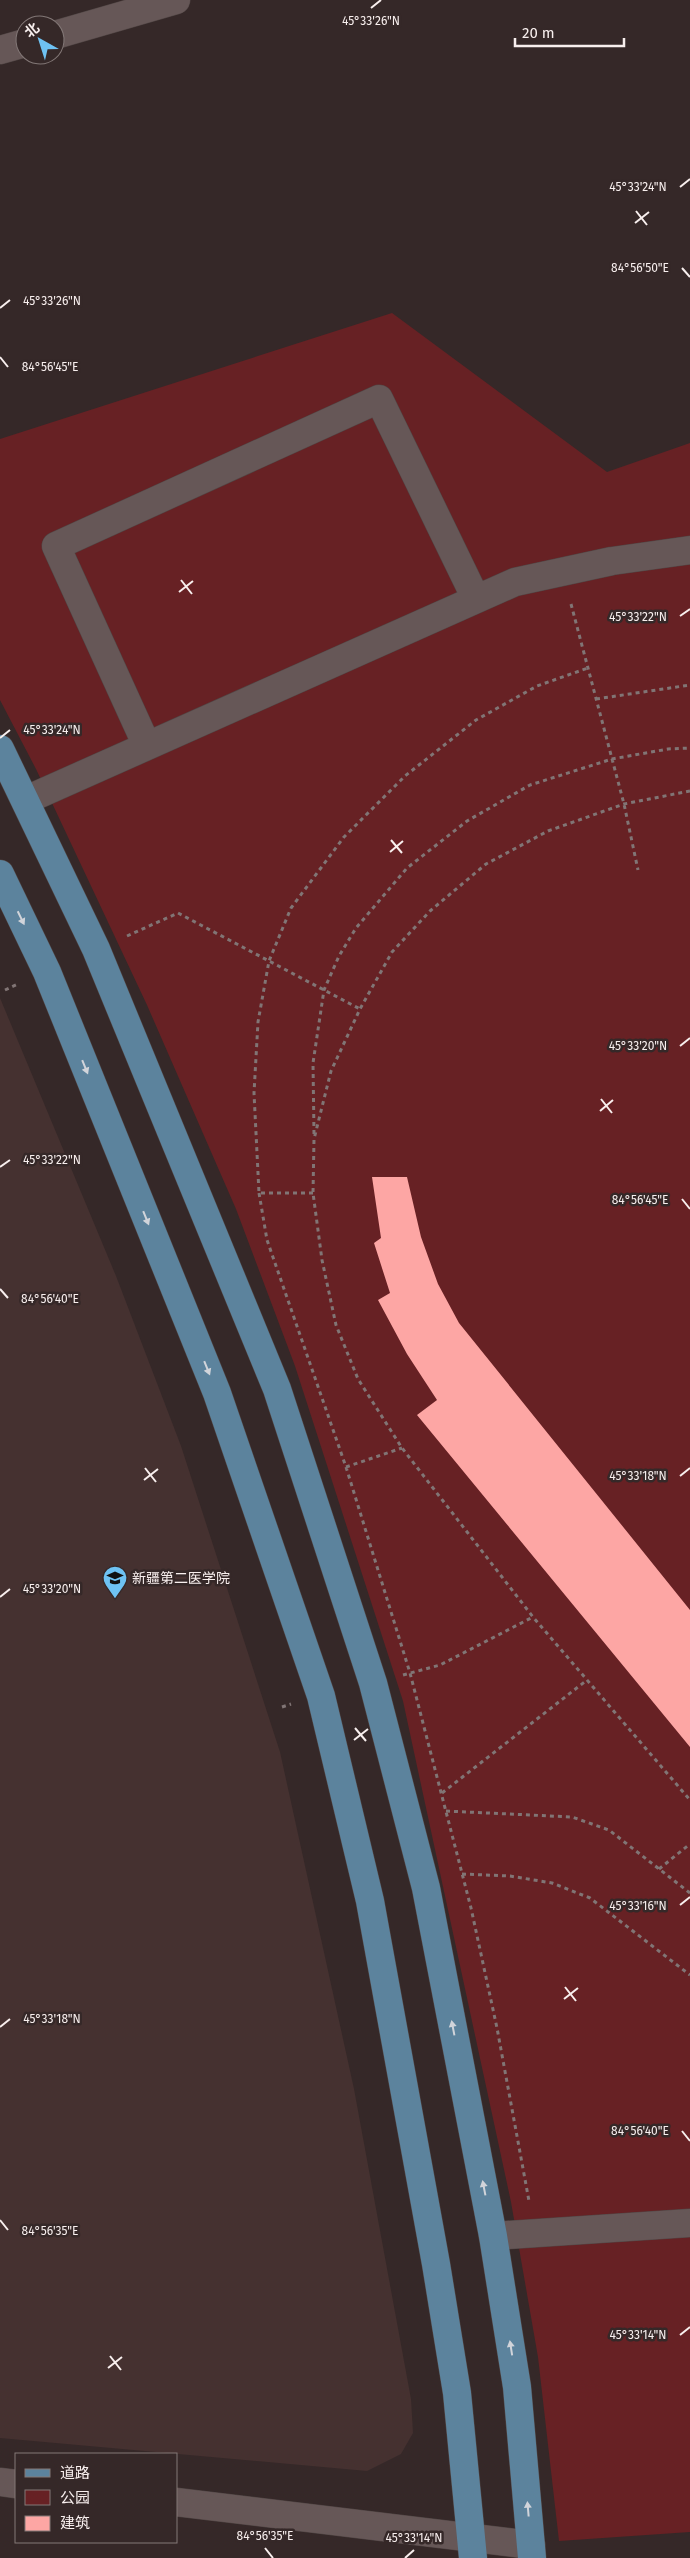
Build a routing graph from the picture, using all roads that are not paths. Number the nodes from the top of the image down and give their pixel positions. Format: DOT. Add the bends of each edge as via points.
graph roads {
  1 [pos="176,0"];
  2 [pos="65,32"];
  3 [pos="15,46"];
  4 [pos="0,50"];
  5 [pos="690,550"];
  6 [pos="476,599"];
  7 [pos="147,746"];
  8 [pos="0,749"];
  9 [pos="26,800"];
  10 [pos="0,874"];
  11 [pos="690,2223"];
  12 [pos="493,2236"];
  13 [pos="0,2482"];
  14 [pos="15,2484"];
  15 [pos="178,2502"];
  16 [pos="473,2548"];
  17 [pos="531,2551"];
  1 -- 2 [label="street"];
  3 -- 4 [label="street"];
  5 -- 6 [label="street" via="612,561 515,582"];
  6 -- 7 [label="street"];
  6 -- 7 [label="street" via="379,399 56,546"];
  7 -- 9 [label="street"];
  8 -- 9 [label="main road"];
  12 -- 9 [label="main road, one-way" via="426,1888 373,1683 277,1389 96,949"];
  10 -- 16 [label="main road, one-way" via="47,972 216,1393 321,1696 370,1901 436,2264 457,2393"];
  11 -- 12 [label="street"];
  17 -- 12 [label="main road, one-way" via="517,2387"];
  13 -- 14 [label="street"];
  15 -- 16 [label="street"];
  16 -- 17 [label="street"];
}
